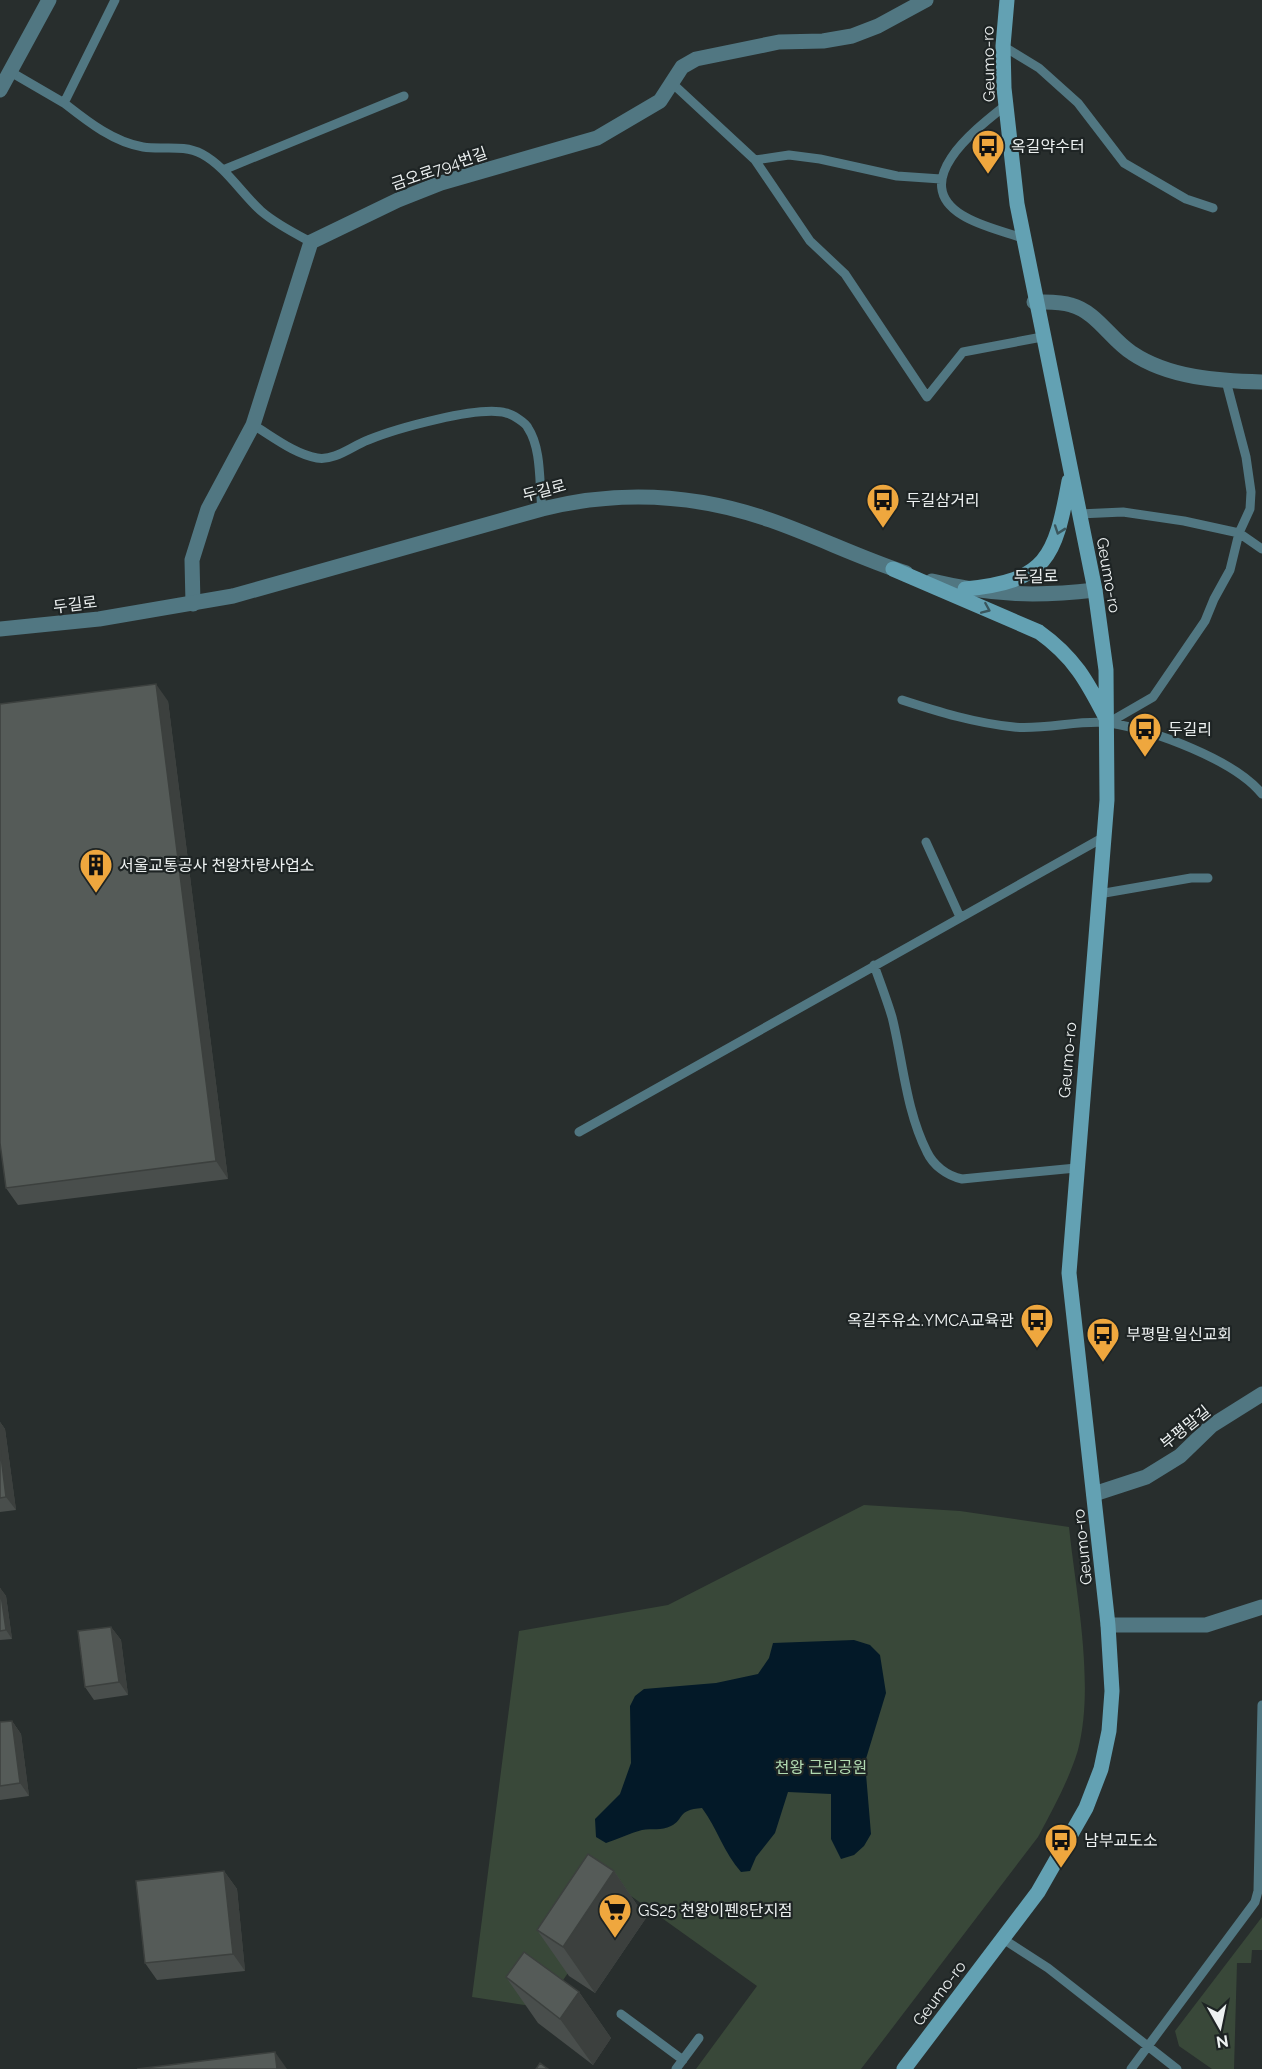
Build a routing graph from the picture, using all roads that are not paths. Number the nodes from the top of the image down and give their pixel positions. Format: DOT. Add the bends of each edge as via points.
graph roads {
  1 [pos="49,0"];
  2 [pos="115,0"];
  3 [pos="926,0"];
  4 [pos="1006,0"];
  5 [pos="1003,46"];
  6 [pos="9,71"];
  7 [pos="673,84"];
  8 [pos="0,90"];
  9 [pos="404,96"];
  10 [pos="64,103"];
  11 [pos="1006,105"];
  12 [pos="754,160"];
  13 [pos="223,170"];
  14 [pos="941,179"];
  15 [pos="1213,208"];
  16 [pos="1022,238"];
  17 [pos="311,242"];
  18 [pos="1034,302"];
  19 [pos="1042,337"];
  20 [pos="1226,381"];
  21 [pos="1262,382"];
  22 [pos="253,424"];
  23 [pos="1070,472"];
  24 [pos="542,509"];
  25 [pos="1079,514"];
  26 [pos="1239,533"];
  27 [pos="1262,549"];
  28 [pos="893,569"];
  29 [pos="965,589"];
  30 [pos="1095,590"];
  31 [pos="193,604"];
  32 [pos="3,629"];
  33 [pos="902,700"];
  34 [pos="1108,723"];
  35 [pos="1262,794"];
  36 [pos="1104,837"];
  37 [pos="926,842"];
  38 [pos="1208,878"];
  39 [pos="1099,894"];
  40 [pos="960,917"];
  41 [pos="874,965"];
  42 [pos="579,1132"];
  43 [pos="1076,1168"];
  44 [pos="1262,1394"];
  45 [pos="1094,1494"];
  46 [pos="1262,1607"];
  47 [pos="1108,1625"];
  48 [pos="1262,1706"];
  49 [pos="1003,1939"];
  50 [pos="621,2014"];
  51 [pos="699,2038"];
  52 [pos="1148,2046"];
  53 [pos="682,2060"];
  54 [pos="676,2069"];
  55 [pos="904,2069"];
  56 [pos="1131,2069"];
  57 [pos="1177,2069"];
  1 -- 6 [label="street"];
  2 -- 10 [label="lane"];
  3 -- 7 [label="street, 금오로794번길" via="878,27 852,36 779,42 696,59 682,67"];
  4 -- 5 [label="main road, Geumo-ro"];
  5 -- 11 [label="main road, Geumo-ro"];
  5 -- 15 [label="lane" via="1039,68 1078,104 1124,163 1186,199"];
  6 -- 8 [label="street"];
  6 -- 10 [label="lane"];
  7 -- 12 [label="lane"];
  7 -- 17 [label="street, 금오로794번길" via="660,101 597,138 441,183"];
  9 -- 13 [label="lane"];
  10 -- 13 [label="lane" via="111,135 143,147 187,148"];
  11 -- 14 [label="lane" via="968,135"];
  11 -- 16 [label="main road, Geumo-ro"];
  12 -- 14 [label="lane" via="789,155 897,177"];
  12 -- 19 [label="lane" via="810,241 845,274 927,397 963,352"];
  13 -- 17 [label="lane" via="267,216"];
  14 -- 16 [label="lane" via="942,195 949,206 963,216"];
  16 -- 18 [label="main road, Geumo-ro"];
  17 -- 22 [label="street"];
  18 -- 19 [label="main road, Geumo-ro"];
  18 -- 20 [label="street" via="1071,304 1090,313 1132,354 1166,369"];
  19 -- 23 [label="main road, Geumo-ro"];
  20 -- 21 [label="street"];
  20 -- 26 [label="lane" via="1251,492 1250,508"];
  22 -- 24 [label="lane" via="301,453 319,459 339,455 402,427 480,413 506,413 528,427 535,447"];
  22 -- 31 [label="street" via="208,509 192,560"];
  23 -- 25 [label="main road, Geumo-ro"];
  23 -- 29 [label="main road, one-way" via="1062,523 1046,558 1034,571 1017,580"];
  24 -- 28 [label="street, 두길로" via="581,499 616,496 696,501 769,520"];
  24 -- 31 [label="street, 두길로" via="354,564"];
  25 -- 26 [label="lane" via="1123,512"];
  25 -- 30 [label="main road, Geumo-ro"];
  26 -- 27 [label="lane"];
  26 -- 34 [label="lane" via="1230,570 1205,621 1153,697"];
  28 -- 29 [label="street, 두길로"];
  28 -- 34 [label="main road, one-way" via="1039,632 1059,646 1085,678"];
  29 -- 30 [label="street, 두길로" via="1026,595"];
  30 -- 34 [label="main road, Geumo-ro" via="1106,670"];
  31 -- 32 [label="street, 두길로"];
  33 -- 34 [label="lane" via="949,715 1016,727"];
  34 -- 35 [label="lane" via="1149,733 1228,765 1251,780"];
  34 -- 36 [label="main road, Geumo-ro"];
  36 -- 39 [label="main road, Geumo-ro"];
  36 -- 40 [label="lane"];
  37 -- 40 [label="lane"];
  38 -- 39 [label="lane"];
  39 -- 43 [label="main road, Geumo-ro"];
  40 -- 41 [label="lane"];
  41 -- 42 [label="lane"];
  41 -- 43 [label="lane" via="891,1015 912,1107 927,1153 939,1167 962,1179"];
  43 -- 45 [label="main road, Geumo-ro" via="1069,1273"];
  44 -- 45 [label="street, 부평말길" via="1211,1426 1180,1456 1146,1477"];
  45 -- 47 [label="main road, Geumo-ro"];
  46 -- 47 [label="street" via="1206,1625"];
  47 -- 49 [label="main road, Geumo-ro" via="1112,1691 1101,1769 1064,1849"];
  48 -- 52 [label="lane" via="1256,1902"];
  49 -- 52 [label="lane" via="1048,1968"];
  49 -- 55 [label="main road, Geumo-ro"];
  50 -- 53 [label="lane"];
  51 -- 53 [label="lane"];
  52 -- 56 [label="lane"];
  52 -- 57 [label="lane"];
  53 -- 54 [label="lane"];
}
